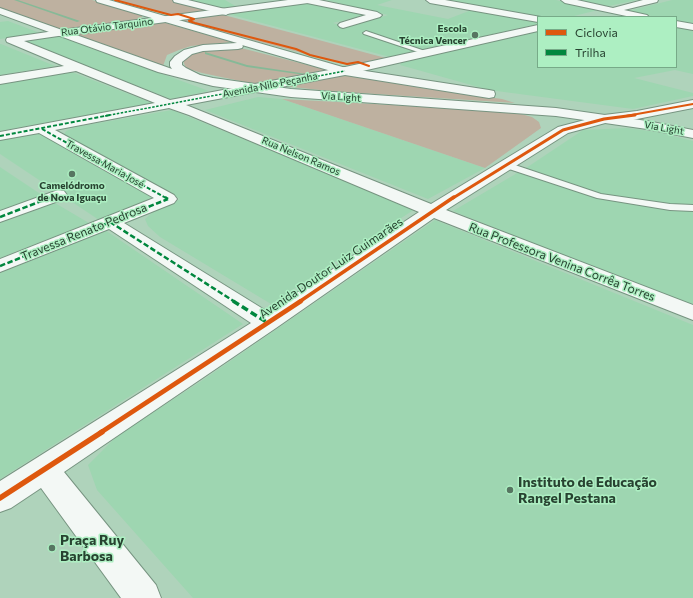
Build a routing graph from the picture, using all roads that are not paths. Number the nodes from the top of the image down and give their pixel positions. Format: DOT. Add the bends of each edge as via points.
graph roads {
  1 [pos="100,0"];
  2 [pos="177,0"];
  3 [pos="308,0"];
  4 [pos="430,0"];
  5 [pos="565,0"];
  6 [pos="654,0"];
  7 [pos="612,10"];
  8 [pos="0,11"];
  9 [pos="226,12"];
  10 [pos="146,13"];
  11 [pos="590,15"];
  12 [pos="639,16"];
  13 [pos="537,19"];
  14 [pos="169,20"];
  15 [pos="134,24"];
  16 [pos="677,24"];
  17 [pos="343,25"];
  18 [pos="693,27"];
  19 [pos="537,28"];
  20 [pos="61,33"];
  21 [pos="366,33"];
  22 [pos="5,41"];
  23 [pos="281,53"];
  24 [pos="426,53"];
  25 [pos="77,67"];
  26 [pos="345,71"];
  27 [pos="0,80"];
  28 [pos="213,82"];
  29 [pos="251,88"];
  30 [pos="505,96"];
  31 [pos="169,104"];
  32 [pos="693,104"];
  33 [pos="556,112"];
  34 [pos="637,115"];
  35 [pos="604,118"];
  36 [pos="693,125"];
  37 [pos="42,128"];
  38 [pos="563,130"];
  39 [pos="693,134"];
  40 [pos="0,136"];
  41 [pos="506,165"];
  42 [pos="58,196"];
  43 [pos="168,199"];
  44 [pos="693,208"];
  45 [pos="432,211"];
  46 [pos="0,217"];
  47 [pos="110,222"];
  48 [pos="0,266"];
  49 [pos="693,313"];
  50 [pos="268,323"];
  51 [pos="44,469"];
  52 [pos="0,498"];
  53 [pos="142,598"];
  1 -- 10 [label="street, Via Light"];
  2 -- 9 [label="street"];
  3 -- 9 [label="street, Rua Otávio Tarquino"];
  3 -- 17 [label="street" via="377,16"];
  4 -- 13 [label="street"];
  5 -- 7 [label="street"];
  6 -- 7 [label="street"];
  7 -- 11 [label="street"];
  7 -- 12 [label="street"];
  8 -- 20 [label="street, Via Light"];
  9 -- 14 [label="street, Rua Otávio Tarquino"];
  10 -- 14 [label="street, Via Light"];
  10 -- 15 [label="street" via="149,16 147,19"];
  14 -- 15 [label="street, Rua Otávio Tarquino"];
  14 -- 23 [label="street, Via Light"];
  15 -- 20 [label="street, Rua Otávio Tarquino"];
  16 -- 18 [label="street"];
  19 -- 24 [label="street, Avenida Nilo Peçanha"];
  20 -- 22 [label="street, Rua Otávio Tarquino"];
  20 -- 28 [label="street, Via Light" via="162,70"];
  21 -- 24 [label="lane"];
  22 -- 25 [label="street, Rua Nelson Ramos"];
  23 -- 26 [label="street, Via Light"];
  23 -- 28 [label="street" via="246,46 222,46 192,51 176,62 176,66 182,71"];
  24 -- 26 [label="street, Avenida Nilo Peçanha"];
  25 -- 27 [label="street"];
  25 -- 31 [label="street, Rua Nelson Ramos"];
  26 -- 29 [label="street, Avenida Nilo Peçanha"];
  26 -- 30 [label="street, Via Light"];
  28 -- 29 [label="street, Via Light"];
  29 -- 31 [label="street, Avenida Nilo Peçanha"];
  29 -- 33 [label="street, Via Light" via="314,95"];
  30 -- 33 [label="street"];
  30 -- 34 [label="street, Via Light"];
  31 -- 37 [label="street, Avenida Nilo Peçanha"];
  31 -- 45 [label="street, Rua Nelson Ramos" via="194,112"];
  32 -- 34 [label="street, Avenida Doutor Luiz Guimarães"];
  33 -- 35 [label="street, Via Light"];
  33 -- 38 [label="street" via="564,122"];
  34 -- 35 [label="street, Avenida Doutor Luiz Guimarães"];
  34 -- 36 [label="street, Via Light"];
  35 -- 38 [label="street, Avenida Doutor Luiz Guimarães"];
  35 -- 39 [label="street, Via Light"];
  37 -- 40 [label="street, Avenida Nilo Peçanha"];
  37 -- 43 [label="street, Travessa Maria José"];
  38 -- 41 [label="street, Avenida Doutor Luiz Guimarães"];
  41 -- 44 [label="lane" via="600,196"];
  41 -- 45 [label="street, Avenida Doutor Luiz Guimarães"];
  42 -- 46 [label="street"];
  43 -- 47 [label="street, Travessa Renato Pedrosa"];
  45 -- 49 [label="street, Rua Professora Venina Corrêa Torres"];
  45 -- 50 [label="street, Avenida Doutor Luiz Guimarães"];
  47 -- 48 [label="street, Travessa Renato Pedrosa"];
  47 -- 50 [label="street"];
  50 -- 51 [label="street, Avenida Doutor Luiz Guimarães"];
  51 -- 52 [label="street, Avenida Doutor Luiz Guimarães"];
  51 -- 53 [label="street"];
}
